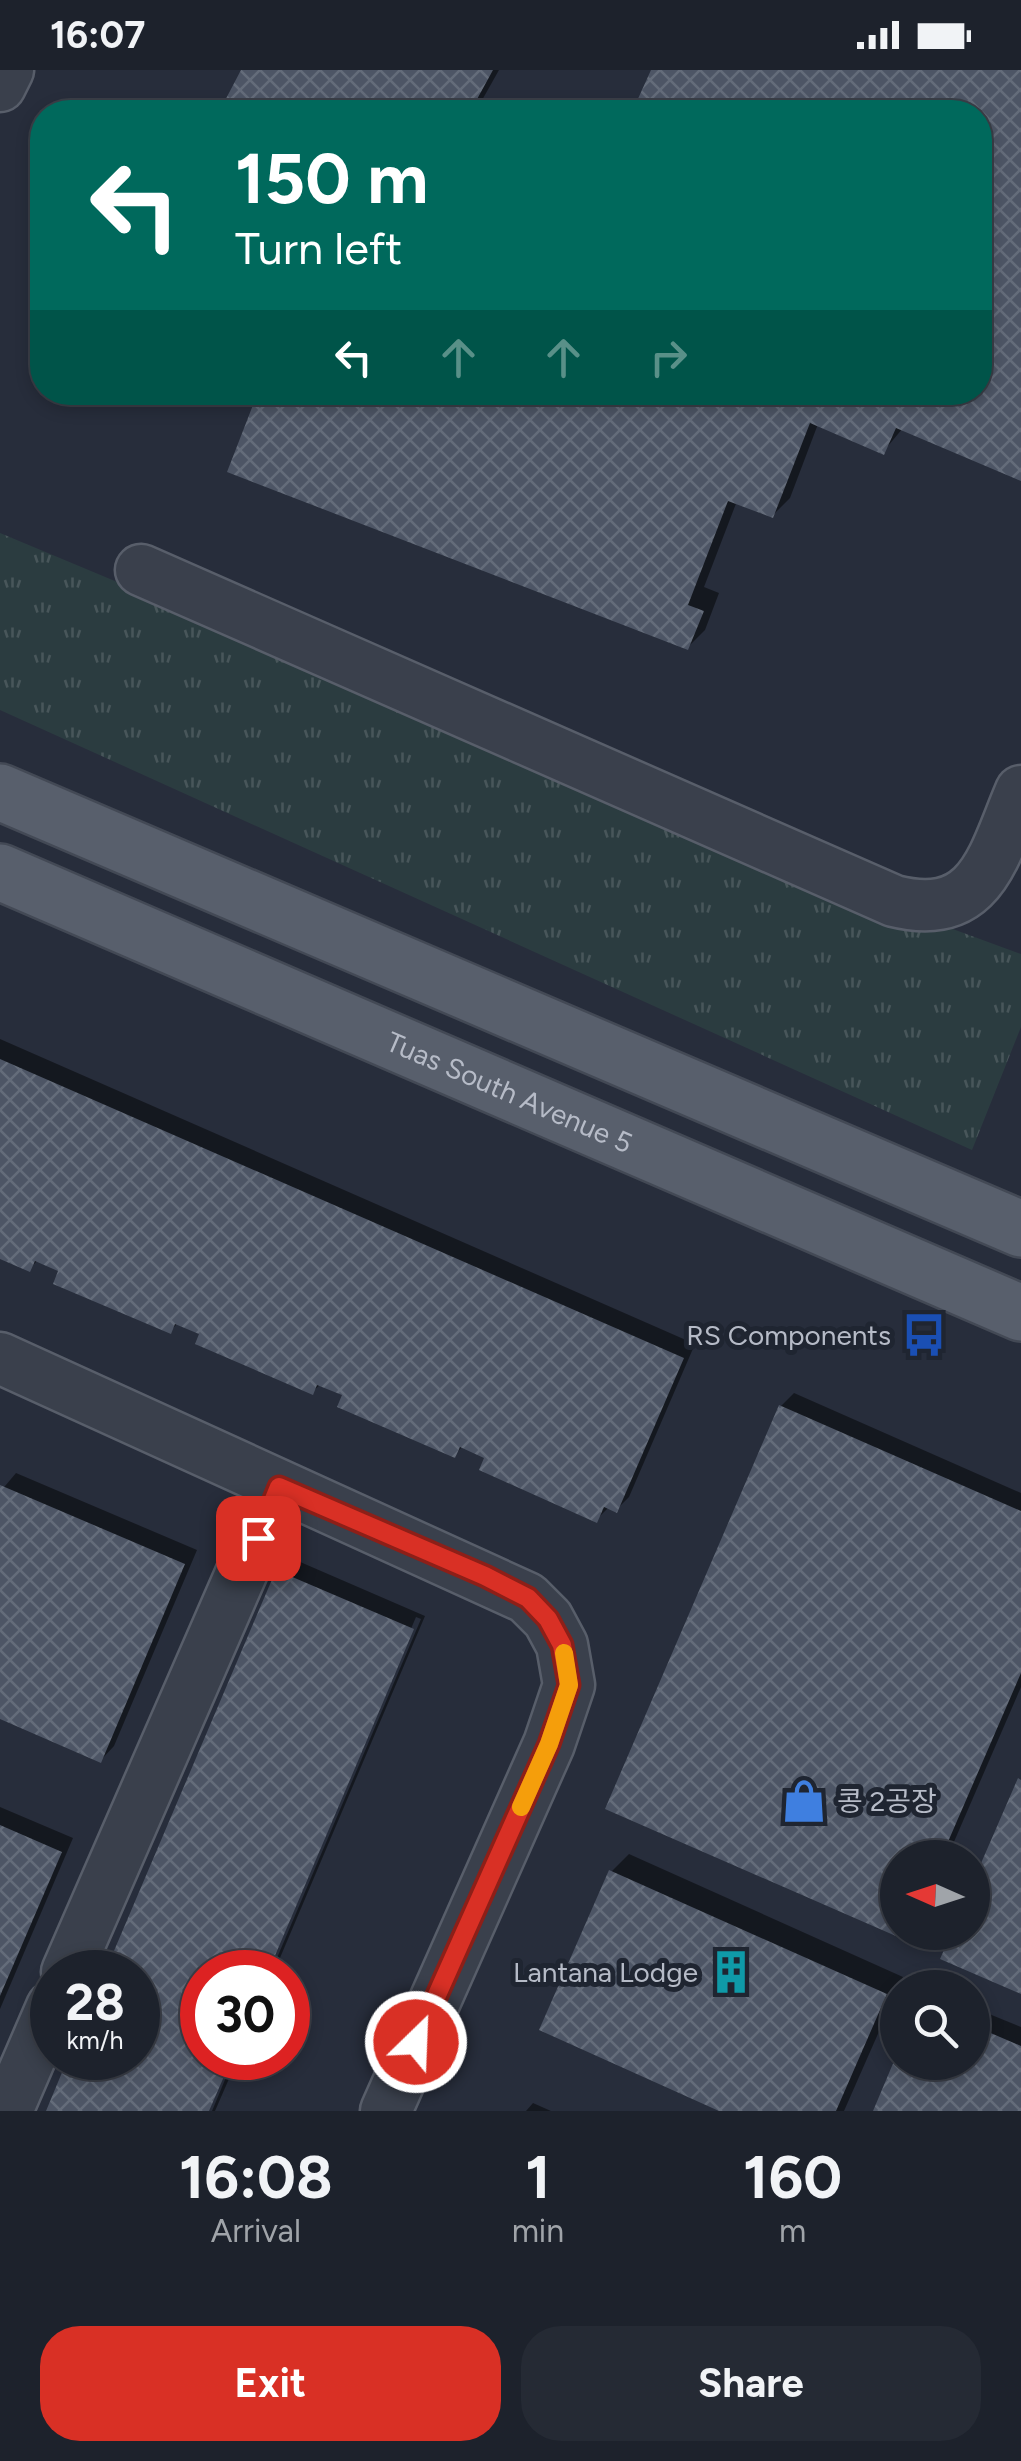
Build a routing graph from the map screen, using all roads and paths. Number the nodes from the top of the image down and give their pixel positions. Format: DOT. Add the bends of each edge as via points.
graph roads {
  1 [pos="8,70"];
  2 [pos="0,86"];
  3 [pos="141,570"];
  4 [pos="1021,791"];
  5 [pos="0,792"];
  6 [pos="0,872"];
  7 [pos="1021,1230"];
  8 [pos="1021,1313"];
  9 [pos="0,1358"];
  10 [pos="279,1487"];
  11 [pos="78,1950"];
  12 [pos="30,2058"];
  13 [pos="7,2111"];
  14 [pos="386,2111"];
  1 -- 2 [label="street"];
  3 -- 4 [label="street" via="894,901 918,907 969,894"];
  5 -- 7 [label="main road"];
  6 -- 8 [label="main road, Tuas South Avenue 5"];
  9 -- 10 [label="street"];
  10 -- 11 [label="street"];
  10 -- 14 [label="street" via="528,1598 562,1645 569,1685"];
  12 -- 13 [label="street"];
}
